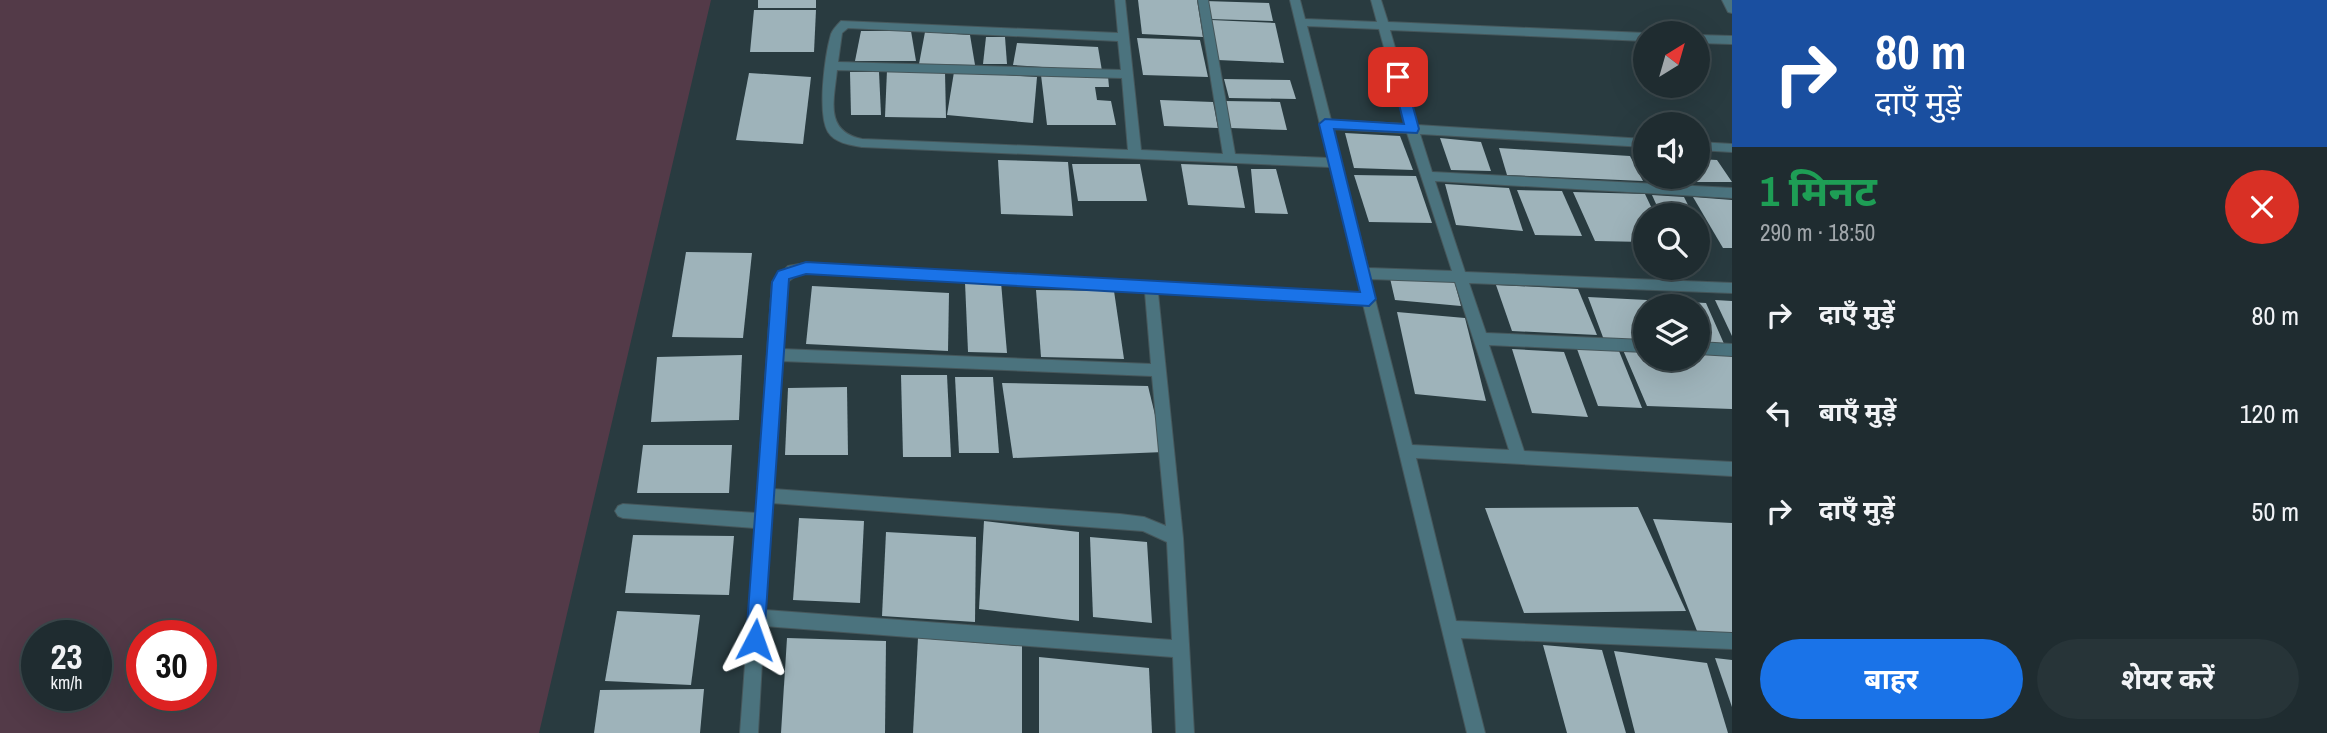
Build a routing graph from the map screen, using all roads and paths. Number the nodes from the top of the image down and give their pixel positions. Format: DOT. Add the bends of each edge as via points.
graph roads {
  1 [pos="1121,0"];
  2 [pos="1203,0"];
  3 [pos="1295,0"];
  4 [pos="1376,0"];
  5 [pos="1727,0"];
  6 [pos="1732,9"];
  7 [pos="1300,22"];
  8 [pos="1384,26"];
  9 [pos="1633,36"];
  10 [pos="1124,37"];
  11 [pos="1710,39"];
  12 [pos="1732,40"];
  13 [pos="834,66"];
  14 [pos="1128,74"];
  15 [pos="1325,124"];
  16 [pos="1412,129"];
  17 [pos="1633,142"];
  18 [pos="1710,147"];
  19 [pos="1732,148"];
  20 [pos="1135,155"];
  21 [pos="1230,158"];
  22 [pos="1335,163"];
  23 [pos="1428,176"];
  24 [pos="1732,193"];
  25 [pos="1362,273"];
  26 [pos="1460,277"];
  27 [pos="1151,287"];
  28 [pos="1732,288"];
  29 [pos="1369,299"];
  30 [pos="1481,339"];
  31 [pos="1633,345"];
  32 [pos="1710,349"];
  33 [pos="1732,350"];
  34 [pos="774,355"];
  35 [pos="1158,370"];
  36 [pos="1406,451"];
  37 [pos="1519,457"];
  38 [pos="1732,469"];
  39 [pos="764,495"];
  40 [pos="624,511"];
  41 [pos="763,521"];
  42 [pos="1175,538"];
  43 [pos="757,617"];
  44 [pos="1450,629"];
  45 [pos="1732,641"];
  46 [pos="1179,649"];
  47 [pos="749,733"];
  48 [pos="1185,733"];
  49 [pos="1476,733"];
  1 -- 10 [label="street"];
  2 -- 21 [label="street"];
  3 -- 7 [label="street"];
  4 -- 8 [label="street"];
  5 -- 6 [label="street"];
  7 -- 8 [label="street"];
  7 -- 15 [label="street"];
  8 -- 9 [label="street"];
  8 -- 16 [label="street"];
  10 -- 13 [label="street" via="851,23 837,32"];
  10 -- 14 [label="street"];
  11 -- 12 [label="street"];
  13 -- 14 [label="street"];
  13 -- 20 [label="street" via="828,113 831,128 843,139 862,144"];
  14 -- 20 [label="street"];
  15 -- 16 [label="street"];
  15 -- 22 [label="street"];
  16 -- 17 [label="street"];
  16 -- 23 [label="street"];
  18 -- 19 [label="street"];
  20 -- 21 [label="street"];
  21 -- 22 [label="street"];
  22 -- 25 [label="street"];
  23 -- 24 [label="street"];
  23 -- 26 [label="street"];
  25 -- 26 [label="street"];
  25 -- 29 [label="street"];
  26 -- 28 [label="street"];
  26 -- 30 [label="street"];
  27 -- 29 [label="street"];
  27 -- 34 [label="street" via="793,270 779,282"];
  27 -- 35 [label="street"];
  29 -- 36 [label="street"];
  30 -- 31 [label="street"];
  30 -- 37 [label="street"];
  32 -- 33 [label="street"];
  34 -- 35 [label="street"];
  34 -- 39 [label="street"];
  35 -- 42 [label="street"];
  36 -- 37 [label="street"];
  36 -- 44 [label="street"];
  37 -- 38 [label="street"];
  39 -- 41 [label="street"];
  39 -- 42 [label="street" via="1104,519 1144,524"];
  40 -- 41 [label="street"];
  41 -- 43 [label="street"];
  42 -- 46 [label="street"];
  43 -- 46 [label="street"];
  43 -- 47 [label="street"];
  44 -- 45 [label="street"];
  44 -- 49 [label="street"];
  46 -- 48 [label="street"];
}
